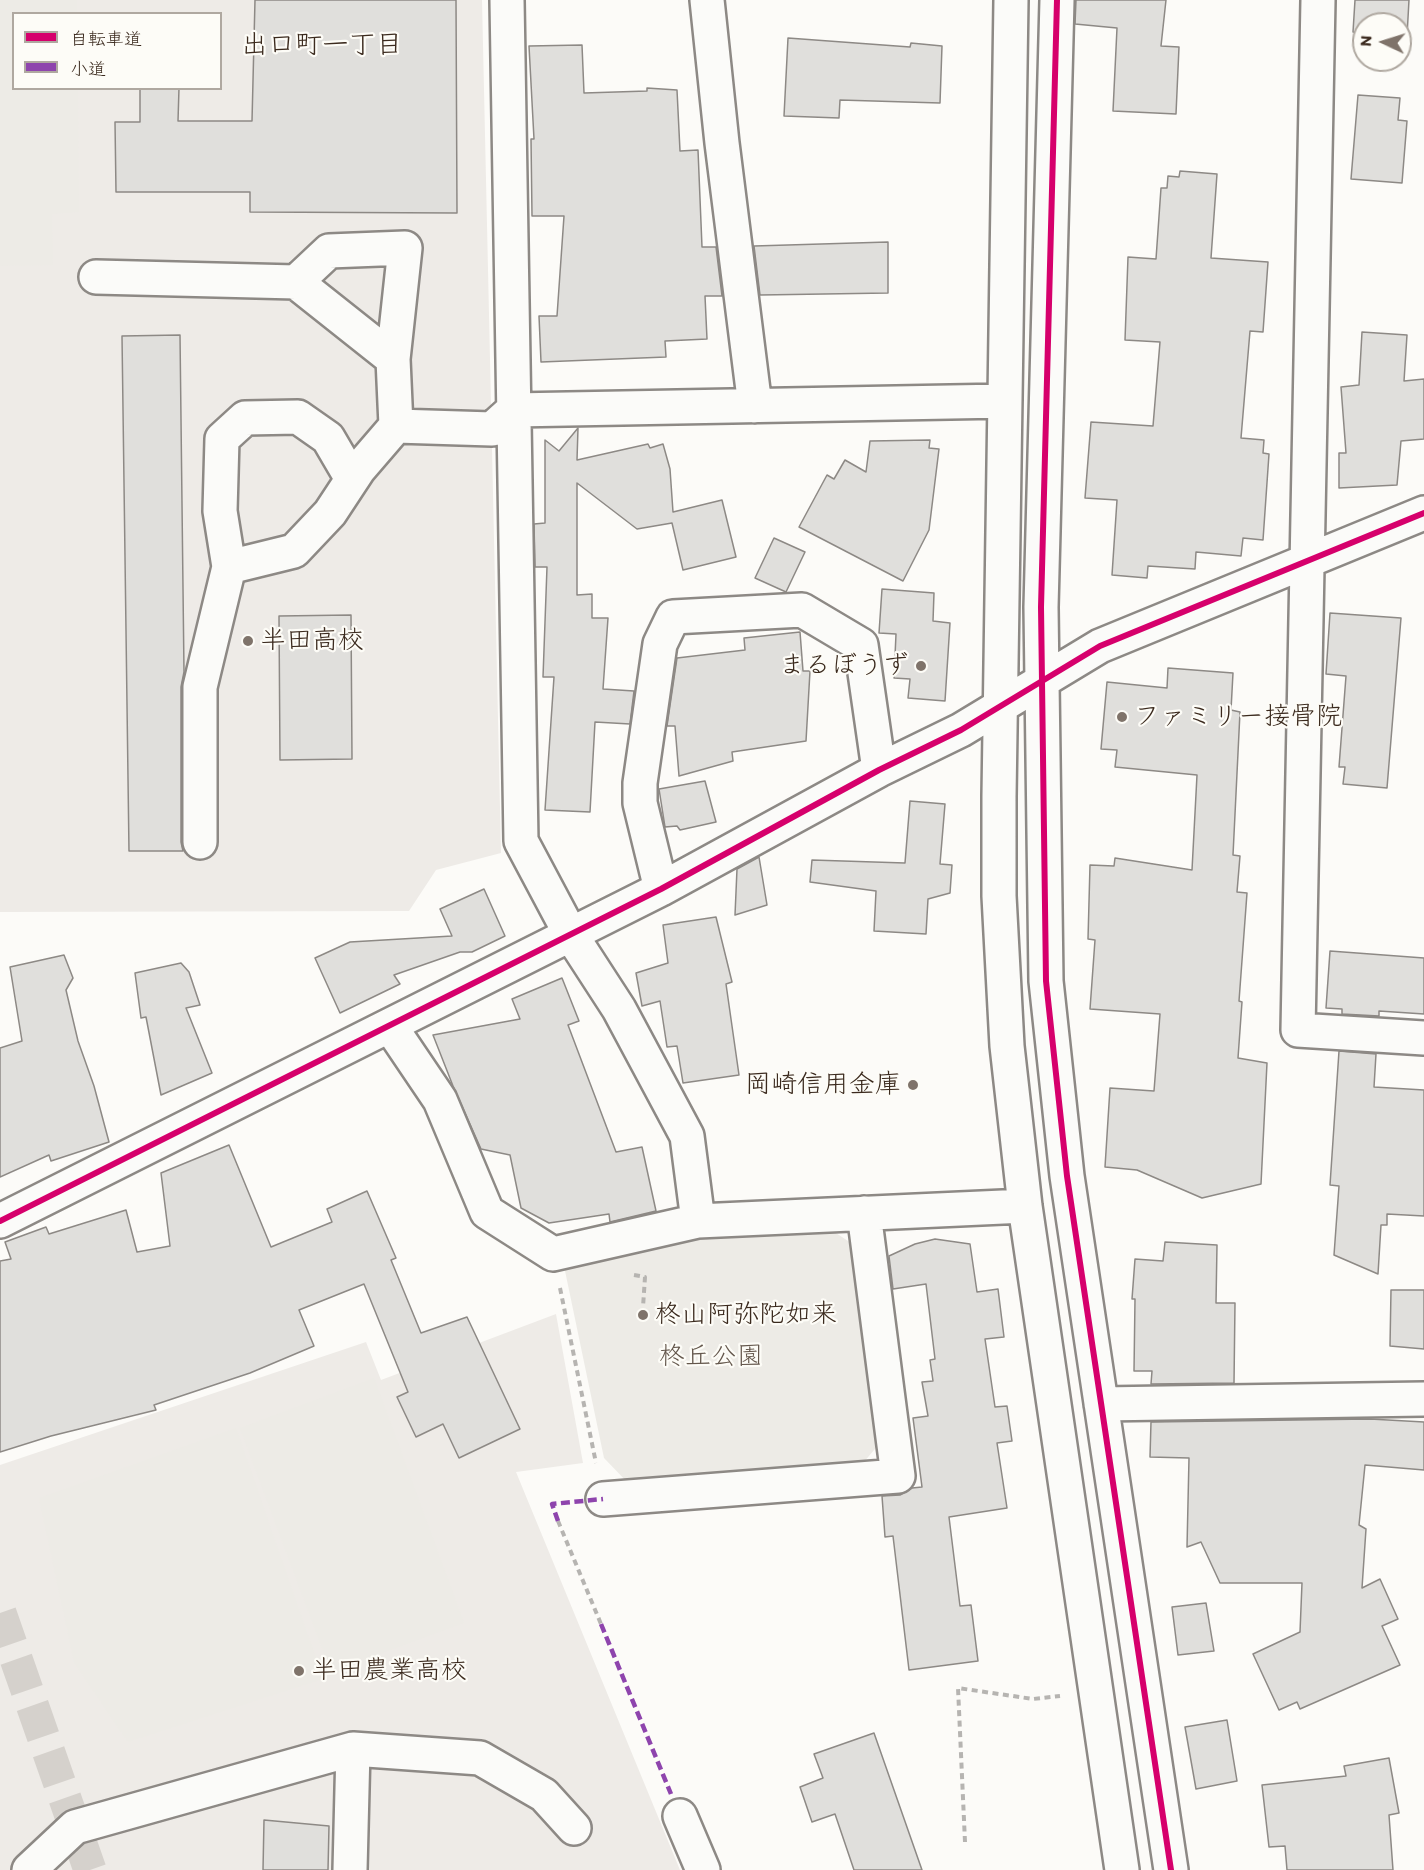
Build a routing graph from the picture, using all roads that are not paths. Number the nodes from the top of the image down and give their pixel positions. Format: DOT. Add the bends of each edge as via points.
graph roads {
  1 [pos="507,0"];
  2 [pos="707,0"];
  3 [pos="1011,0"];
  4 [pos="1057,0"];
  5 [pos="1318,0"];
  6 [pos="96,277"];
  7 [pos="296,282"];
  8 [pos="393,359"];
  9 [pos="1005,400"];
  10 [pos="755,406"];
  11 [pos="513,410"];
  12 [pos="396,426"];
  13 [pos="352,479"];
  14 [pos="1424,513"];
  15 [pos="1307,561"];
  16 [pos="229,567"];
  17 [pos="1041,680"];
  18 [pos="1000,708"];
  19 [pos="879,770"];
  20 [pos="200,842"];
  21 [pos="661,889"];
  22 [pos="571,935"];
  23 [pos="390,1026"];
  24 [pos="1424,1038"];
  25 [pos="1025,1206"];
  26 [pos="864,1213"];
  27 [pos="0,1221"];
  28 [pos="698,1221"];
  29 [pos="1424,1399"];
  30 [pos="1101,1404"];
  31 [pos="603,1499"];
  32 [pos="353,1749"];
  33 [pos="680,1816"];
  34 [pos="574,1828"];
  35 [pos="29,1870"];
  36 [pos="350,1870"];
  37 [pos="703,1870"];
  38 [pos="1122,1870"];
  39 [pos="1171,1870"];
  1 -- 11 [label="street"];
  2 -- 10 [label="street"];
  3 -- 9 [label="street"];
  4 -- 17 [label="street"];
  5 -- 15 [label="street"];
  6 -- 7 [label="street"];
  7 -- 8 [label="street"];
  7 -- 8 [label="street" via="329,251 405,248"];
  8 -- 12 [label="street"];
  9 -- 10 [label="street"];
  9 -- 18 [label="street"];
  10 -- 11 [label="street"];
  11 -- 12 [label="street" via="492,429"];
  11 -- 22 [label="street" via="521,841"];
  12 -- 13 [label="street"];
  13 -- 16 [label="street" via="330,513 294,551"];
  13 -- 16 [label="street" via="328,438 298,417 245,418 222,439 220,512"];
  14 -- 15 [label="street"];
  15 -- 17 [label="street" via="1100,646"];
  15 -- 24 [label="street" via="1298,1030"];
  16 -- 20 [label="street" via="200,687"];
  17 -- 18 [label="street"];
  17 -- 30 [label="street" via="1046,981 1067,1176"];
  18 -- 19 [label="street"];
  18 -- 25 [label="street" via="999,896 1007,1046"];
  19 -- 21 [label="street"];
  19 -- 21 [label="street" via="861,645 802,610 673,617 660,644 640,783 640,803"];
  21 -- 22 [label="street"];
  22 -- 23 [label="street"];
  22 -- 28 [label="street" via="620,1009 687,1136"];
  23 -- 27 [label="street"];
  23 -- 28 [label="street" via="440,1100 487,1212 554,1254"];
  25 -- 26 [label="street"];
  25 -- 38 [label="street"];
  26 -- 28 [label="street"];
  26 -- 31 [label="street" via="898,1476"];
  29 -- 30 [label="street"];
  30 -- 39 [label="street"];
  32 -- 34 [label="street" via="480,1758 544,1795"];
  32 -- 35 [label="street" via="75,1827"];
  32 -- 36 [label="street"];
  33 -- 37 [label="street"];
}
